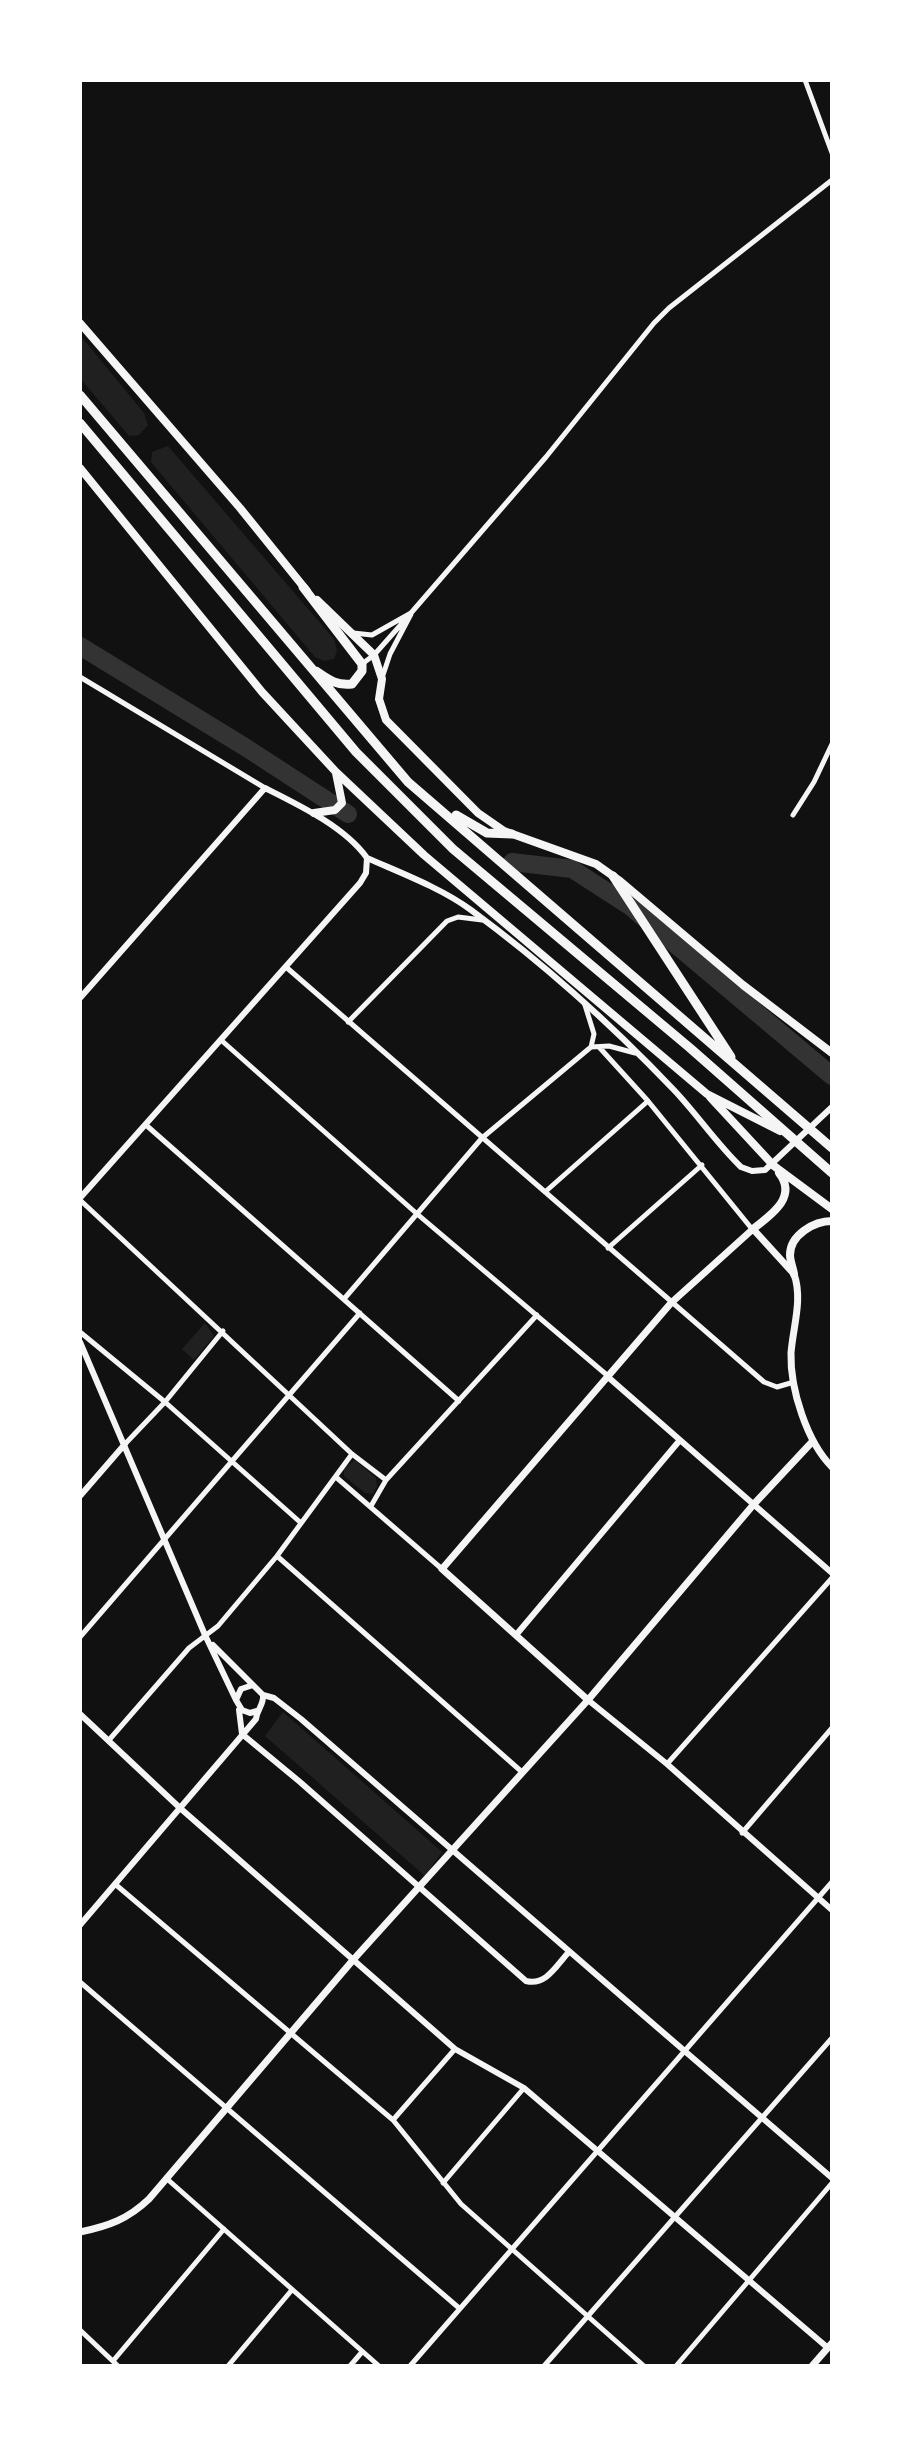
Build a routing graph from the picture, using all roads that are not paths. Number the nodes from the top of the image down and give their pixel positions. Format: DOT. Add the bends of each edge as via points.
graph roads {
  1 [pos="805,80"];
  2 [pos="832,153"];
  3 [pos="832,180"];
  4 [pos="80,323"];
  5 [pos="80,395"];
  6 [pos="80,423"];
  7 [pos="80,468"];
  8 [pos="303,587"];
  9 [pos="411,613"];
  10 [pos="353,633"];
  11 [pos="289,643"];
  12 [pos="374,655"];
  13 [pos="362,664"];
  14 [pos="80,677"];
  15 [pos="382,679"];
  16 [pos="832,744"];
  17 [pos="336,772"];
  18 [pos="408,782"];
  19 [pos="265,788"];
  20 [pos="314,813"];
  21 [pos="793,815"];
  22 [pos="512,834"];
  23 [pos="367,858"];
  24 [pos="613,876"];
  25 [pos="482,920"];
  26 [pos="286,967"];
  27 [pos="80,998"];
  28 [pos="584,1002"];
  29 [pos="348,1022"];
  30 [pos="221,1040"];
  31 [pos="595,1047"];
  32 [pos="637,1053"];
  33 [pos="832,1053"];
  34 [pos="738,1068"];
  35 [pos="707,1094"];
  36 [pos="648,1101"];
  37 [pos="832,1107"];
  38 [pos="146,1125"];
  39 [pos="788,1134"];
  40 [pos="482,1138"];
  41 [pos="832,1148"];
  42 [pos="702,1165"];
  43 [pos="774,1166"];
  44 [pos="832,1173"];
  45 [pos="545,1192"];
  46 [pos="80,1199"];
  47 [pos="832,1209"];
  48 [pos="416,1213"];
  49 [pos="832,1221"];
  50 [pos="753,1229"];
  51 [pos="608,1248"];
  52 [pos="794,1274"];
  53 [pos="344,1299"];
  54 [pos="671,1303"];
  55 [pos="360,1313"];
  56 [pos="537,1315"];
  57 [pos="223,1331"];
  58 [pos="80,1332"];
  59 [pos="80,1342"];
  60 [pos="608,1377"];
  61 [pos="794,1382"];
  62 [pos="290,1395"];
  63 [pos="459,1401"];
  64 [pos="165,1402"];
  65 [pos="680,1440"];
  66 [pos="812,1442"];
  67 [pos="125,1444"];
  68 [pos="352,1454"];
  69 [pos="232,1463"];
  70 [pos="832,1467"];
  71 [pos="337,1478"];
  72 [pos="386,1480"];
  73 [pos="80,1496"];
  74 [pos="754,1504"];
  75 [pos="371,1506"];
  76 [pos="301,1523"];
  77 [pos="164,1538"];
  78 [pos="277,1556"];
  79 [pos="442,1569"];
  80 [pos="832,1576"];
  81 [pos="205,1635"];
  82 [pos="516,1635"];
  83 [pos="80,1637"];
  84 [pos="210,1643"];
  85 [pos="253,1685"];
  86 [pos="263,1695"];
  87 [pos="588,1700"];
  88 [pos="238,1704"];
  89 [pos="257,1711"];
  90 [pos="80,1714"];
  91 [pos="832,1728"];
  92 [pos="242,1734"];
  93 [pos="109,1740"];
  94 [pos="667,1764"];
  95 [pos="522,1772"];
  96 [pos="180,1808"];
  97 [pos="742,1833"];
  98 [pos="451,1850"];
  99 [pos="832,1882"];
  100 [pos="115,1884"];
  101 [pos="419,1886"];
  102 [pos="818,1898"];
  103 [pos="832,1910"];
  104 [pos="80,1925"];
  105 [pos="568,1953"];
  106 [pos="353,1960"];
  107 [pos="80,1982"];
  108 [pos="289,2033"];
  109 [pos="832,2038"];
  110 [pos="455,2049"];
  111 [pos="685,2050"];
  112 [pos="524,2088"];
  113 [pos="226,2107"];
  114 [pos="762,2117"];
  115 [pos="393,2120"];
  116 [pos="597,2149"];
  117 [pos="166,2178"];
  118 [pos="832,2180"];
  119 [pos="443,2183"];
  120 [pos="675,2217"];
  121 [pos="224,2229"];
  122 [pos="80,2232"];
  123 [pos="512,2247"];
  124 [pos="749,2281"];
  125 [pos="291,2291"];
  126 [pos="459,2308"];
  127 [pos="589,2317"];
  128 [pos="80,2330"];
  129 [pos="830,2345"];
  130 [pos="362,2352"];
  131 [pos="113,2361"];
  132 [pos="118,2366"];
  133 [pos="228,2366"];
  134 [pos="350,2366"];
  135 [pos="379,2366"];
  136 [pos="410,2366"];
  137 [pos="544,2366"];
  138 [pos="644,2366"];
  139 [pos="676,2366"];
  140 [pos="812,2366"];
  1 -- 2 [label="street"];
  3 -- 9 [label="street" via="654,323"];
  4 -- 8 [label="main road"];
  5 -- 11 [label="highway"];
  6 -- 39 [label="highway" via="356,752 453,849"];
  7 -- 17 [label="main road" via="262,692"];
  8 -- 10 [label="main road"];
  8 -- 13 [label="highway"];
  9 -- 10 [label="street" via="372,635"];
  9 -- 12 [label="street"];
  9 -- 15 [label="street"];
  10 -- 12 [label="main road"];
  11 -- 13 [label="highway" via="332,682 352,684"];
  11 -- 18 [label="highway"];
  12 -- 13 [label="street"];
  12 -- 15 [label="main road"];
  14 -- 19 [label="street"];
  15 -- 22 [label="main road" via="379,699 386,720 478,813"];
  16 -- 21 [label="street"];
  17 -- 20 [label="main road" via="342,803 335,810"];
  17 -- 35 [label="main road" via="424,855"];
  18 -- 22 [label="highway" via="472,826 495,835"];
  18 -- 34 [label="highway"];
  19 -- 20 [label="street"];
  19 -- 27 [label="street"];
  20 -- 23 [label="street"];
  22 -- 24 [label="main road" via="596,864"];
  23 -- 25 [label="street" via="458,902"];
  23 -- 26 [label="street" via="360,883"];
  24 -- 33 [label="main road"];
  24 -- 34 [label="highway"];
  25 -- 28 [label="street"];
  25 -- 29 [label="street" via="447,921"];
  26 -- 29 [label="street"];
  26 -- 30 [label="street"];
  28 -- 31 [label="street"];
  28 -- 32 [label="street"];
  29 -- 40 [label="street"];
  30 -- 38 [label="street"];
  30 -- 48 [label="street"];
  31 -- 32 [label="street"];
  31 -- 36 [label="street"];
  31 -- 40 [label="street"];
  32 -- 37 [label="street" via="726,1152 752,1171 765,1170"];
  34 -- 41 [label="highway"];
  35 -- 39 [label="main road"];
  35 -- 43 [label="main road"];
  36 -- 42 [label="street"];
  36 -- 45 [label="street"];
  38 -- 46 [label="street"];
  38 -- 53 [label="street"];
  39 -- 44 [label="highway"];
  40 -- 45 [label="street"];
  40 -- 48 [label="street"];
  42 -- 50 [label="street"];
  42 -- 51 [label="street"];
  43 -- 47 [label="main road"];
  43 -- 50 [label="main road" via="784,1179 785,1200"];
  45 -- 51 [label="street"];
  46 -- 57 [label="street"];
  48 -- 53 [label="street"];
  48 -- 56 [label="street"];
  49 -- 52 [label="main road" via="807,1228 792,1244"];
  50 -- 52 [label="main road"];
  50 -- 54 [label="main road"];
  51 -- 54 [label="street"];
  52 -- 61 [label="main road"];
  53 -- 55 [label="street"];
  54 -- 60 [label="main road"];
  54 -- 61 [label="street" via="764,1382 777,1387"];
  55 -- 62 [label="street"];
  55 -- 63 [label="street"];
  56 -- 60 [label="street"];
  56 -- 63 [label="street"];
  57 -- 62 [label="street"];
  57 -- 64 [label="street"];
  58 -- 64 [label="street"];
  59 -- 67 [label="street"];
  60 -- 65 [label="street"];
  60 -- 79 [label="main road"];
  61 -- 66 [label="main road"];
  62 -- 68 [label="street"];
  62 -- 69 [label="street"];
  63 -- 72 [label="street"];
  64 -- 67 [label="street"];
  64 -- 69 [label="street"];
  65 -- 74 [label="street"];
  65 -- 82 [label="street"];
  66 -- 70 [label="main road"];
  66 -- 74 [label="main road"];
  67 -- 73 [label="street"];
  67 -- 77 [label="street"];
  68 -- 71 [label="street"];
  68 -- 72 [label="street"];
  69 -- 76 [label="street"];
  69 -- 77 [label="street"];
  71 -- 75 [label="street"];
  71 -- 76 [label="street"];
  72 -- 75 [label="street"];
  74 -- 80 [label="street"];
  74 -- 87 [label="main road"];
  75 -- 79 [label="street"];
  76 -- 78 [label="street"];
  77 -- 81 [label="street"];
  77 -- 83 [label="street"];
  78 -- 81 [label="street"];
  78 -- 95 [label="street"];
  79 -- 82 [label="main road"];
  80 -- 94 [label="street"];
  81 -- 84 [label="street"];
  81 -- 93 [label="street"];
  82 -- 87 [label="main road"];
  84 -- 85 [label="street"];
  84 -- 88 [label="street"];
  85 -- 86 [label="street"];
  85 -- 88 [label="street" via="241,1689"];
  86 -- 89 [label="street"];
  86 -- 98 [label="street" via="301,1719"];
  87 -- 94 [label="street"];
  87 -- 95 [label="main road"];
  88 -- 89 [label="street" via="246,1712"];
  88 -- 92 [label="street"];
  89 -- 92 [label="street"];
  90 -- 93 [label="street"];
  91 -- 97 [label="street"];
  92 -- 96 [label="street"];
  92 -- 101 [label="street"];
  93 -- 96 [label="street"];
  94 -- 97 [label="street"];
  95 -- 98 [label="main road"];
  96 -- 100 [label="street"];
  96 -- 106 [label="street"];
  97 -- 102 [label="street"];
  98 -- 101 [label="main road"];
  98 -- 105 [label="street"];
  99 -- 102 [label="street"];
  100 -- 104 [label="street"];
  100 -- 108 [label="street"];
  101 -- 105 [label="street" via="526,1981 544,1980"];
  101 -- 106 [label="main road"];
  102 -- 103 [label="street"];
  102 -- 111 [label="street"];
  105 -- 111 [label="street"];
  106 -- 108 [label="main road"];
  106 -- 110 [label="street"];
  107 -- 113 [label="street"];
  108 -- 113 [label="main road"];
  108 -- 115 [label="street"];
  109 -- 114 [label="street"];
  110 -- 112 [label="street"];
  110 -- 115 [label="street"];
  111 -- 114 [label="street"];
  111 -- 116 [label="street"];
  112 -- 116 [label="street"];
  112 -- 119 [label="street"];
  113 -- 117 [label="main road"];
  113 -- 126 [label="street"];
  114 -- 118 [label="street"];
  114 -- 120 [label="street"];
  115 -- 119 [label="street"];
  116 -- 120 [label="street"];
  116 -- 123 [label="street"];
  117 -- 121 [label="street"];
  117 -- 122 [label="main road" via="134,2213 112,2225"];
  118 -- 124 [label="street"];
  119 -- 123 [label="street"];
  120 -- 124 [label="street"];
  120 -- 127 [label="street"];
  121 -- 125 [label="street"];
  121 -- 131 [label="street"];
  123 -- 126 [label="street"];
  123 -- 127 [label="street"];
  124 -- 129 [label="street"];
  124 -- 139 [label="street"];
  125 -- 130 [label="street"];
  125 -- 133 [label="street"];
  126 -- 136 [label="street"];
  127 -- 137 [label="street"];
  127 -- 138 [label="street"];
  128 -- 131 [label="street"];
  129 -- 140 [label="main road"];
  130 -- 134 [label="street"];
  130 -- 135 [label="street"];
  131 -- 132 [label="street"];
}
